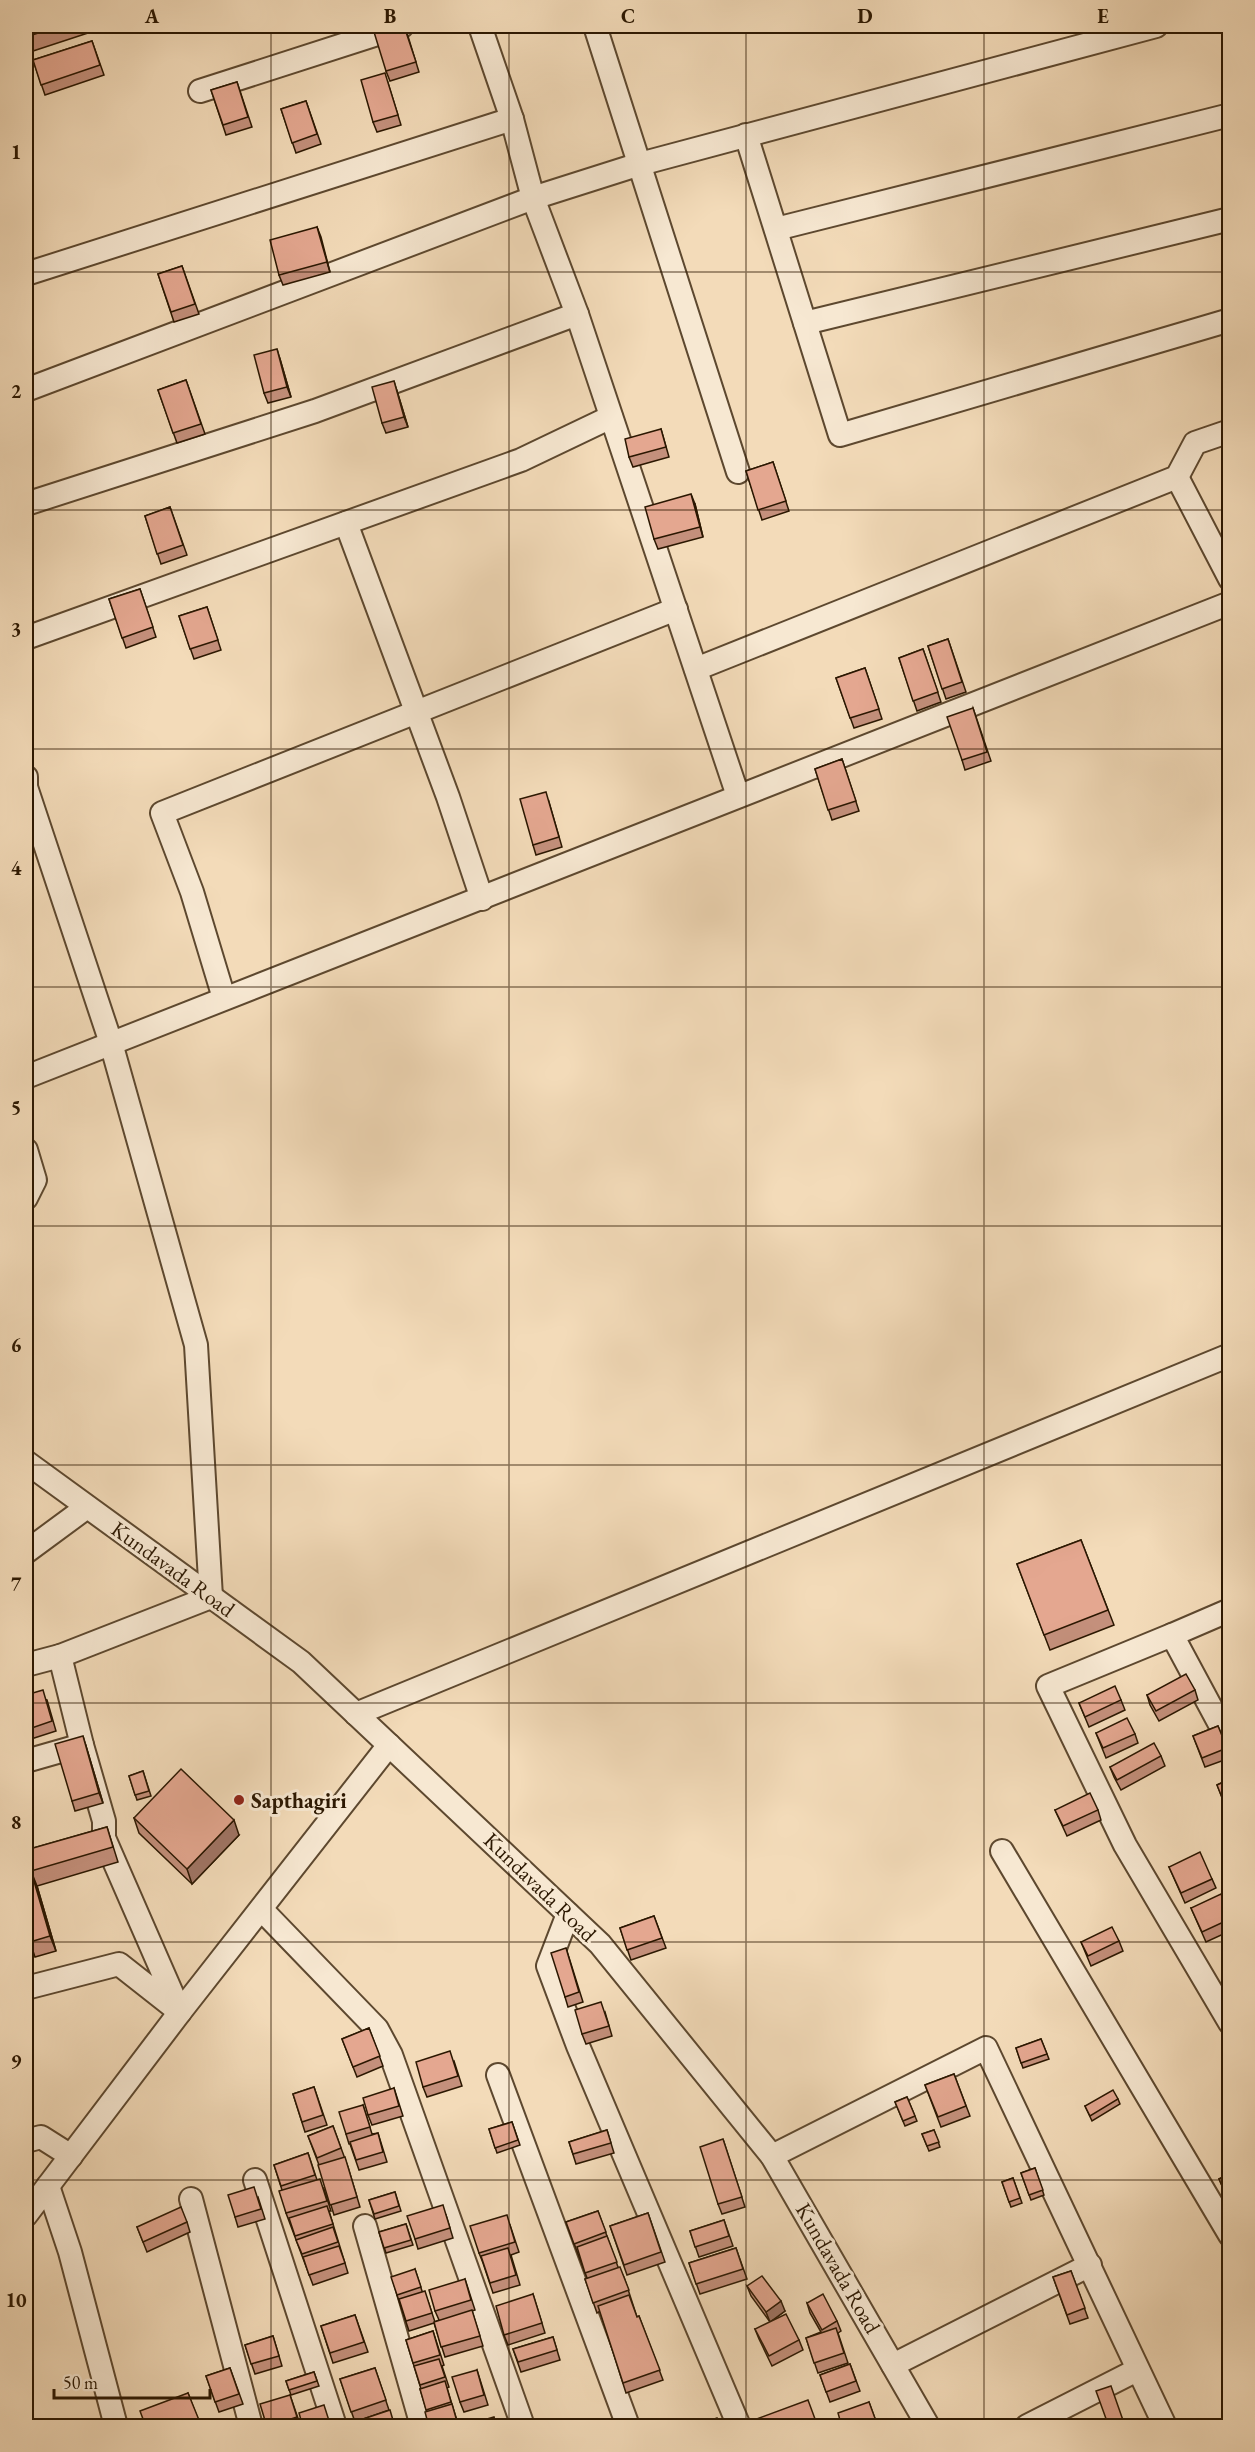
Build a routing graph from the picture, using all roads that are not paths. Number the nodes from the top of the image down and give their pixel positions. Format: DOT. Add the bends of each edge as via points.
graph roads {
  1 [pos="402,26"];
  2 [pos="480,26"];
  3 [pos="595,26"];
  4 [pos="1156,26"];
  5 [pos="200,91"];
  6 [pos="1230,115"];
  7 [pos="512,120"];
  8 [pos="746,135"];
  9 [pos="640,164"];
  10 [pos="533,198"];
  11 [pos="1230,219"];
  12 [pos="776,229"];
  13 [pos="26,274"];
  14 [pos="577,314"];
  15 [pos="1230,320"];
  16 [pos="805,323"];
  17 [pos="26,390"];
  18 [pos="611,417"];
  19 [pos="1230,431"];
  20 [pos="738,472"];
  21 [pos="1177,477"];
  22 [pos="26,504"];
  23 [pos="346,523"];
  24 [pos="1230,579"];
  25 [pos="1230,603"];
  26 [pos="676,609"];
  27 [pos="26,638"];
  28 [pos="696,669"];
  29 [pos="415,712"];
  30 [pos="26,777"];
  31 [pos="738,796"];
  32 [pos="482,899"];
  33 [pos="224,998"];
  34 [pos="111,1043"];
  35 [pos="26,1077"];
  36 [pos="26,1150"];
  37 [pos="26,1198"];
  38 [pos="1230,1355"];
  39 [pos="26,1462"];
  40 [pos="87,1507"];
  41 [pos="26,1552"];
  42 [pos="212,1597"];
  43 [pos="1230,1610"];
  44 [pos="1172,1635"];
  45 [pos="60,1656"];
  46 [pos="26,1665"];
  47 [pos="356,1714"];
  48 [pos="1230,1743"];
  49 [pos="81,1745"];
  50 [pos="389,1745"];
  51 [pos="26,1761"];
  52 [pos="104,1838"];
  53 [pos="82,1846"];
  54 [pos="1002,1851"];
  55 [pos="261,1909"];
  56 [pos="568,1914"];
  57 [pos="26,1988"];
  58 [pos="180,2012"];
  59 [pos="1230,2023"];
  60 [pos="498,2075"];
  61 [pos="26,2141"];
  62 [pos="71,2156"];
  63 [pos="772,2156"];
  64 [pos="255,2180"];
  65 [pos="48,2186"];
  66 [pos="191,2199"];
  67 [pos="26,2216"];
  68 [pos="365,2226"];
  69 [pos="1230,2235"];
  70 [pos="1089,2265"];
  71 [pos="893,2365"];
  72 [pos="1137,2370"];
  73 [pos="116,2427"];
  74 [pos="251,2427"];
  75 [pos="335,2427"];
  76 [pos="422,2427"];
  77 [pos="523,2427"];
  78 [pos="628,2427"];
  79 [pos="739,2427"];
  80 [pos="928,2427"];
  81 [pos="1027,2427"];
  82 [pos="1165,2427"];
  1 -- 5 [label="street"];
  2 -- 7 [label="street"];
  3 -- 9 [label="street"];
  4 -- 8 [label="street"];
  6 -- 12 [label="street"];
  7 -- 10 [label="street"];
  7 -- 13 [label="street"];
  8 -- 9 [label="street"];
  8 -- 12 [label="street"];
  9 -- 10 [label="street"];
  9 -- 20 [label="street"];
  10 -- 14 [label="street"];
  10 -- 17 [label="street"];
  11 -- 16 [label="street"];
  12 -- 16 [label="street"];
  14 -- 18 [label="street"];
  14 -- 22 [label="street" via="315,411"];
  15 -- 16 [label="street" via="840,435"];
  18 -- 23 [label="street" via="521,460"];
  18 -- 26 [label="street"];
  19 -- 21 [label="street" via="1195,443"];
  21 -- 24 [label="street"];
  21 -- 28 [label="street"];
  23 -- 27 [label="street"];
  23 -- 29 [label="street"];
  25 -- 31 [label="street"];
  26 -- 28 [label="street"];
  26 -- 29 [label="street"];
  28 -- 31 [label="street"];
  29 -- 32 [label="street"];
  29 -- 33 [label="street" via="162,813 192,892"];
  30 -- 34 [label="street" via="26,787"];
  31 -- 32 [label="street"];
  32 -- 33 [label="street"];
  33 -- 34 [label="street"];
  34 -- 35 [label="street"];
  34 -- 42 [label="street" via="196,1345"];
  36 -- 37 [label="street" via="35,1180"];
  38 -- 47 [label="street"];
  39 -- 40 [label="street, Kundavada Road"];
  40 -- 41 [label="street"];
  40 -- 42 [label="street, Kundavada Road"];
  42 -- 45 [label="street"];
  42 -- 47 [label="street, Kundavada Road" via="302,1662"];
  43 -- 44 [label="street"];
  44 -- 48 [label="street"];
  44 -- 59 [label="street" via="1048,1686 1125,1845"];
  45 -- 46 [label="street"];
  45 -- 49 [label="street"];
  47 -- 50 [label="street, Kundavada Road"];
  49 -- 51 [label="street"];
  49 -- 52 [label="street" via="104,1821"];
  50 -- 55 [label="street"];
  50 -- 56 [label="street, Kundavada Road"];
  52 -- 53 [label="street"];
  52 -- 58 [label="street"];
  54 -- 69 [label="street"];
  55 -- 58 [label="street"];
  55 -- 77 [label="street" via="377,2029 391,2055"];
  56 -- 63 [label="street, Kundavada Road" via="600,1944"];
  56 -- 79 [label="street" via="548,1966"];
  57 -- 58 [label="street" via="119,1964"];
  58 -- 62 [label="street"];
  60 -- 78 [label="street"];
  61 -- 62 [label="street" via="41,2137"];
  62 -- 65 [label="street"];
  63 -- 70 [label="street" via="986,2048"];
  63 -- 71 [label="street, Kundavada Road"];
  64 -- 75 [label="street"];
  65 -- 67 [label="street"];
  65 -- 73 [label="street" via="70,2252"];
  66 -- 74 [label="street"];
  68 -- 76 [label="street"];
  70 -- 71 [label="street"];
  70 -- 72 [label="street"];
  71 -- 80 [label="street, Kundavada Road"];
  72 -- 81 [label="street"];
  72 -- 82 [label="street"];
}
